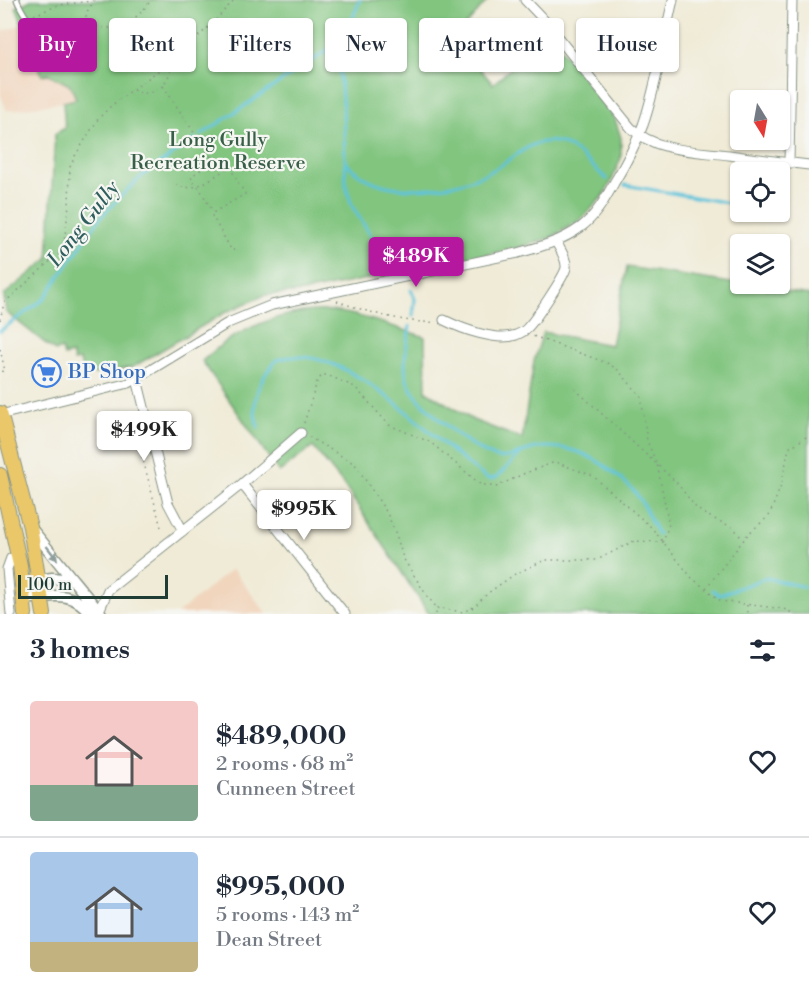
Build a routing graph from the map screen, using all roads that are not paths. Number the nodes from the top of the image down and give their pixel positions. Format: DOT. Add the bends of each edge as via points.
graph roads {
  1 [pos="17,0"];
  2 [pos="525,0"];
  3 [pos="673,0"];
  4 [pos="792,0"];
  5 [pos="28,18"];
  6 [pos="639,136"];
  7 [pos="781,162"];
  8 [pos="789,162"];
  9 [pos="790,163"];
  10 [pos="809,165"];
  11 [pos="556,242"];
  12 [pos="444,320"];
  13 [pos="137,380"];
  14 [pos="0,414"];
  15 [pos="301,433"];
  16 [pos="0,475"];
  17 [pos="242,484"];
  18 [pos="30,527"];
  19 [pos="183,531"];
  20 [pos="15,557"];
  21 [pos="40,579"];
  22 [pos="73,580"];
  23 [pos="22,582"];
  24 [pos="108,590"];
  25 [pos="86,595"];
  26 [pos="42,597"];
  27 [pos="24,599"];
  28 [pos="97,613"];
  29 [pos="11,614"];
  30 [pos="25,614"];
  31 [pos="44,614"];
  32 [pos="345,614"];
  1 -- 5 [label="lane"];
  2 -- 6 [label="street"];
  3 -- 6 [label="street"];
  4 -- 8 [label="street"];
  6 -- 7 [label="street" via="683,149"];
  6 -- 11 [label="street" via="600,208 582,226"];
  9 -- 10 [label="street"];
  11 -- 12 [label="street" via="565,260 565,270 525,330 512,336 497,336"];
  11 -- 13 [label="street" via="278,303 244,315"];
  13 -- 14 [label="street"];
  13 -- 19 [label="street" via="168,503"];
  14 -- 18 [label="main road"];
  15 -- 17 [label="street"];
  16 -- 20 [label="main road"];
  17 -- 19 [label="street"];
  17 -- 32 [label="street"];
  18 -- 21 [label="main road"];
  18 -- 22 [label="street, one-way"];
  19 -- 24 [label="street"];
  20 -- 23 [label="main road"];
  20 -- 29 [label="street" via="7,569"];
  21 -- 22 [label="street"];
  21 -- 23 [label="street"];
  21 -- 26 [label="main road"];
  22 -- 25 [label="street"];
  23 -- 27 [label="main road"];
  24 -- 25 [label="street"];
  24 -- 28 [label="street"];
  25 -- 28 [label="street"];
  26 -- 27 [label="street"];
  26 -- 28 [label="street" via="74,597"];
  26 -- 31 [label="main road"];
  27 -- 30 [label="main road"];
}
